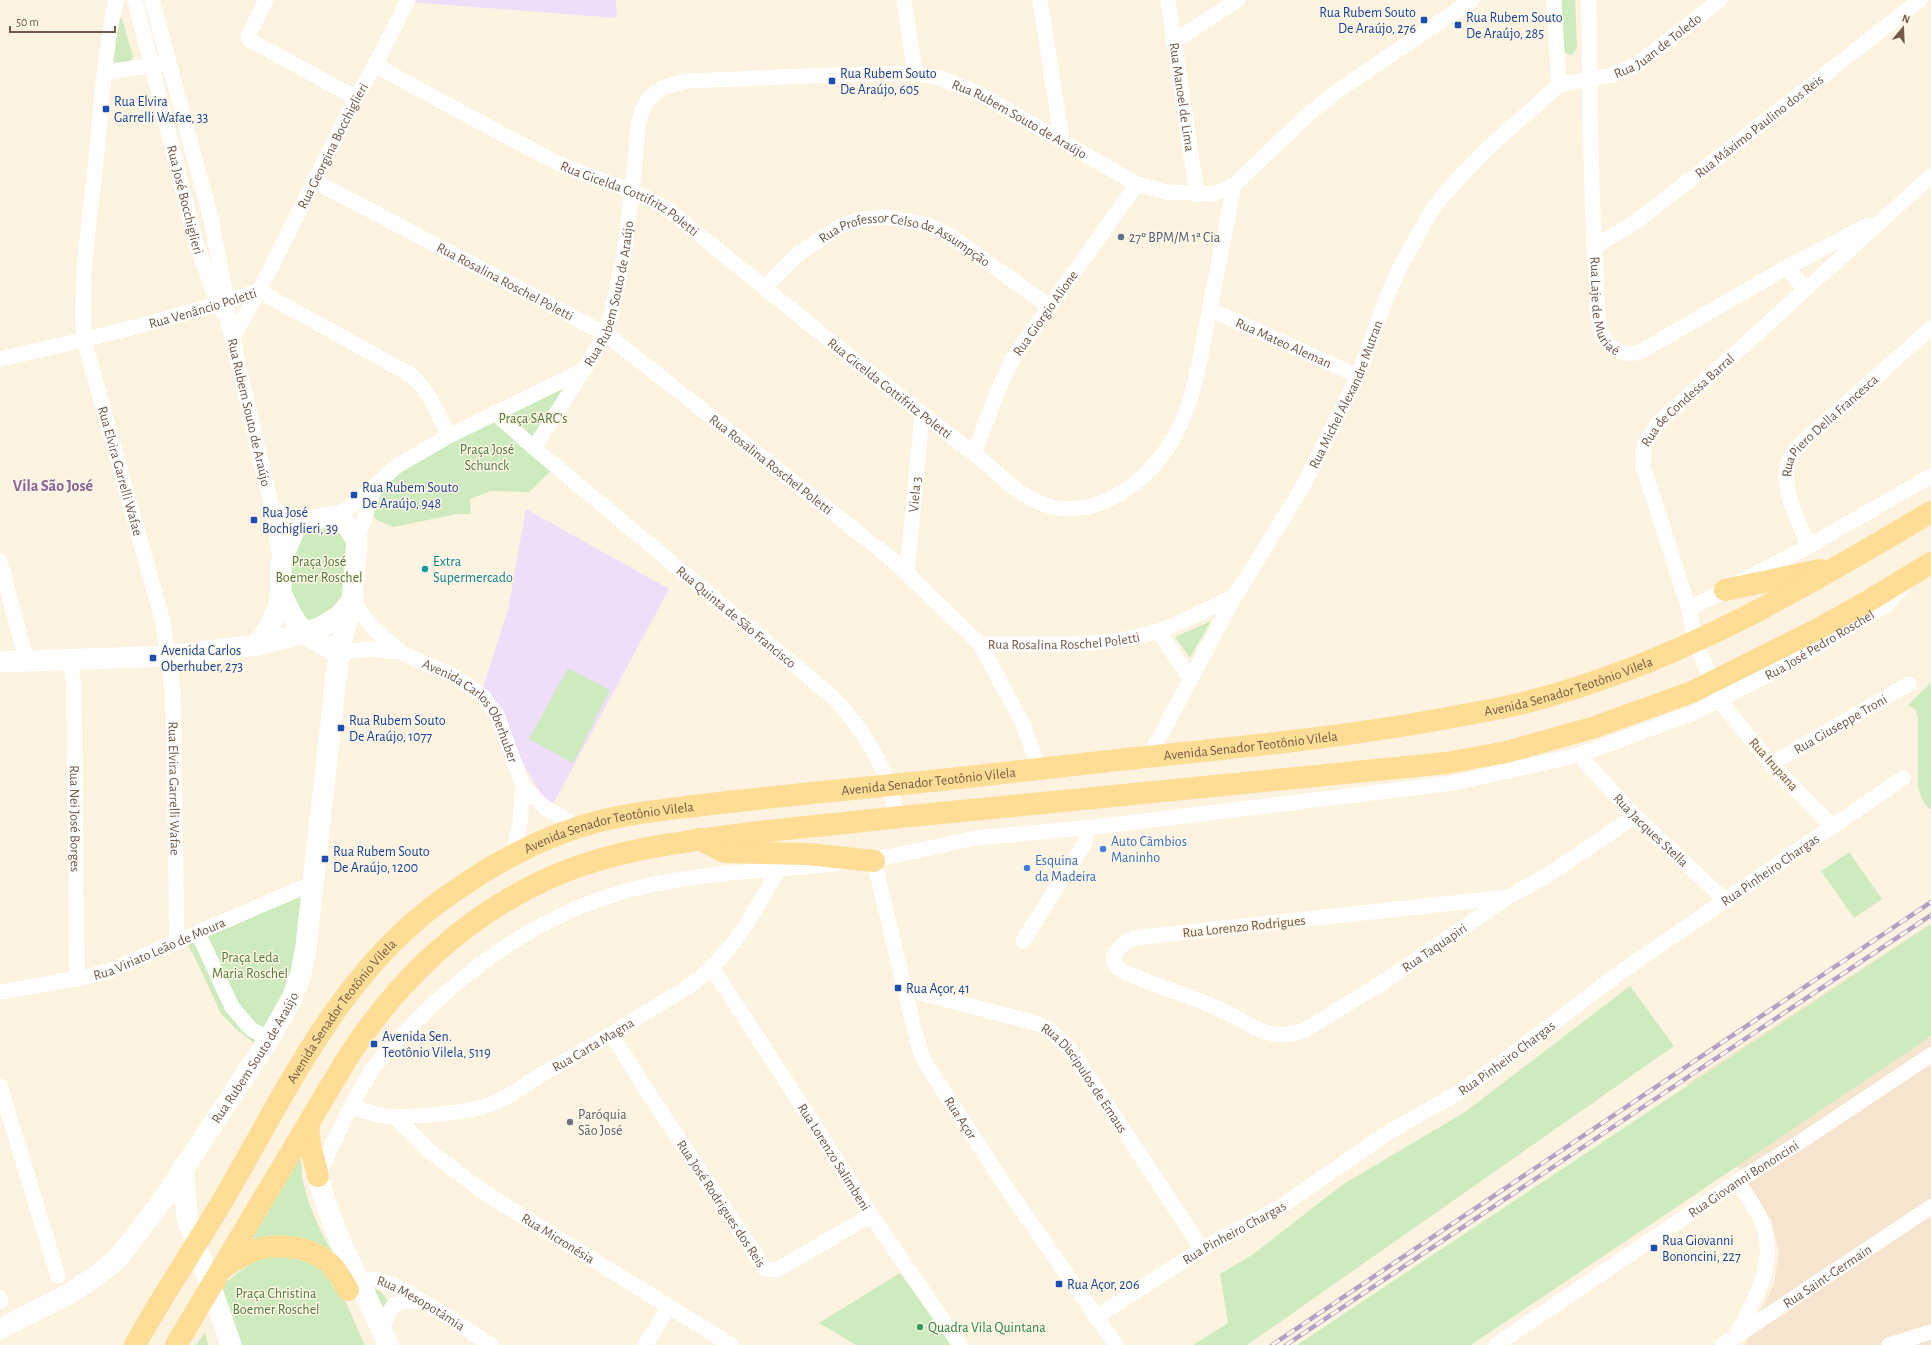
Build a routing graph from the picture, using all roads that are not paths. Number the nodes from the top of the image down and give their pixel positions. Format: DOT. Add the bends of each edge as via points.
graph roads {
  1 [pos="116,0"];
  2 [pos="135,0"];
  3 [pos="152,0"];
  4 [pos="266,0"];
  5 [pos="408,0"];
  6 [pos="904,0"];
  7 [pos="1040,0"];
  8 [pos="1168,0"];
  9 [pos="1238,0"];
  10 [pos="1472,0"];
  11 [pos="1589,0"];
  12 [pos="1720,0"];
  13 [pos="1920,0"];
  14 [pos="1552,3"];
  15 [pos="1173,42"];
  16 [pos="167,62"];
  17 [pos="152,65"];
  18 [pos="375,65"];
  19 [pos="105,72"];
  20 [pos="915,73"];
  21 [pos="1589,79"];
  22 [pos="1559,85"];
  23 [pos="356,98"];
  24 [pos="1062,141"];
  25 [pos="1931,176"];
  26 [pos="314,181"];
  27 [pos="1137,184"];
  28 [pos="1234,186"];
  29 [pos="632,192"];
  30 [pos="1196,195"];
  31 [pos="1887,215"];
  32 [pos="1594,247"];
  33 [pos="1787,267"];
  34 [pos="765,287"];
  35 [pos="1805,290"];
  36 [pos="259,291"];
  37 [pos="223,303"];
  38 [pos="1049,306"];
  39 [pos="1209,309"];
  40 [pos="1931,328"];
  41 [pos="606,334"];
  42 [pos="232,338"];
  43 [pos="84,340"];
  44 [pos="0,360"];
  45 [pos="584,370"];
  46 [pos="1358,376"];
  47 [pos="495,413"];
  48 [pos="922,415"];
  49 [pos="449,436"];
  50 [pos="534,448"];
  51 [pos="974,454"];
  52 [pos="1931,476"];
  53 [pos="376,484"];
  54 [pos="271,504"];
  55 [pos="1931,512"];
  56 [pos="335,516"];
  57 [pos="297,523"];
  58 [pos="357,541"];
  59 [pos="1809,546"];
  60 [pos="0,561"];
  61 [pos="281,562"];
  62 [pos="1931,563"];
  63 [pos="1837,567"];
  64 [pos="907,573"];
  65 [pos="1725,590"];
  66 [pos="281,592"];
  67 [pos="1235,596"];
  68 [pos="352,601"];
  69 [pos="1689,609"];
  70 [pos="1158,631"];
  71 [pos="304,634"];
  72 [pos="1695,643"];
  73 [pos="980,644"];
  74 [pos="256,645"];
  75 [pos="339,652"];
  76 [pos="400,652"];
  77 [pos="169,656"];
  78 [pos="26,660"];
  79 [pos="70,660"];
  80 [pos="0,662"];
  81 [pos="1191,680"];
  82 [pos="1910,684"];
  83 [pos="1716,691"];
  84 [pos="1579,755"];
  85 [pos="1149,757"];
  86 [pos="1771,764"];
  87 [pos="1039,768"];
  88 [pos="1903,778"];
  89 [pos="523,786"];
  90 [pos="890,786"];
  91 [pos="1635,816"];
  92 [pos="896,817"];
  93 [pos="1832,826"];
  94 [pos="1086,827"];
  95 [pos="579,828"];
  96 [pos="699,839"];
  97 [pos="513,855"];
  98 [pos="874,861"];
  99 [pos="778,870"];
  100 [pos="312,886"];
  101 [pos="1508,897"];
  102 [pos="1726,901"];
  103 [pos="198,934"];
  104 [pos="1023,941"];
  105 [pos="177,942"];
  106 [pos="712,968"];
  107 [pos="77,979"];
  108 [pos="906,989"];
  109 [pos="0,992"];
  110 [pos="1224,1011"];
  111 [pos="612,1035"];
  112 [pos="269,1039"];
  113 [pos="1931,1054"];
  114 [pos="0,1086"];
  115 [pos="352,1106"];
  116 [pos="395,1117"];
  117 [pos="308,1124"];
  118 [pos="184,1168"];
  119 [pos="318,1176"];
  120 [pos="1738,1181"];
  121 [pos="162,1201"];
  122 [pos="1931,1207"];
  123 [pos="871,1215"];
  124 [pos="187,1218"];
  125 [pos="1202,1249"];
  126 [pos="221,1270"];
  127 [pos="58,1276"];
  128 [pos="354,1287"];
  129 [pos="421,1301"];
  130 [pos="669,1307"];
  131 [pos="1096,1317"];
  132 [pos="0,1329"];
  133 [pos="1931,1332"];
  134 [pos="181,1336"];
  135 [pos="381,1341"];
  136 [pos="1730,1342"];
  137 [pos="135,1345"];
  138 [pos="231,1345"];
  139 [pos="491,1345"];
  140 [pos="645,1345"];
  141 [pos="731,1345"];
  142 [pos="960,1345"];
  143 [pos="1116,1345"];
  144 [pos="1496,1345"];
  145 [pos="1889,1345"];
  1 -- 19 [label="street, Rua Elvira Garrelli Wafae"];
  2 -- 17 [label="street, Rua José Bocchiglieri"];
  3 -- 16 [label="street, Rua José Bocchiglieri"];
  4 -- 23 [label="street" via="248,36 250,40"];
  5 -- 18 [label="street, Rua Georgina Bocchiglieri"];
  6 -- 20 [label="street"];
  7 -- 24 [label="street"];
  8 -- 15 [label="street, Rua Manoel de Lima"];
  9 -- 15 [label="street"];
  10 -- 28 [label="street, Rua Rubem Souto de Araújo" via="1336,92 1310,113"];
  11 -- 21 [label="street, Rua Laje de Muriaé"];
  12 -- 21 [label="street, Rua Juan de Toledo" via="1638,64 1612,75"];
  13 -- 32 [label="street, Rua Máximo Paulino dos Reis" via="1655,208"];
  14 -- 22 [label="street"];
  15 -- 30 [label="street, Rua Manoel de Lima"];
  16 -- 17 [label="street"];
  16 -- 37 [label="street, Rua José Bocchiglieri" via="211,219"];
  17 -- 19 [label="street"];
  17 -- 37 [label="street, Rua José Bocchiglieri" via="197,246"];
  18 -- 23 [label="street, Rua Georgina Bocchiglieri"];
  18 -- 29 [label="street, Rua Gicelda Cottifritz Poletti" via="556,162"];
  19 -- 43 [label="street, Rua Elvira Garrelli Wafae" via="83,294"];
  20 -- 24 [label="street, Rua Rubem Souto de Araújo" via="940,78 980,94"];
  20 -- 29 [label="street, Rua Rubem Souto de Araújo" via="686,81 664,87 648,99 638,125"];
  21 -- 22 [label="street"];
  21 -- 32 [label="street, Rua Laje de Muriaé"];
  22 -- 46 [label="street, Rua Michel Alexandre Mutran" via="1487,149 1433,208 1400,266"];
  23 -- 26 [label="street, Rua Georgina Bocchiglieri"];
  24 -- 27 [label="street, Rua Rubem Souto de Araújo"];
  25 -- 31 [label="street, Rua de Condessa Barral"];
  26 -- 36 [label="street, Rua Georgina Bocchiglieri"];
  26 -- 41 [label="street, Rua Rosalina Roschel Poletti"];
  27 -- 30 [label="street, Rua Rubem Souto de Araújo" via="1167,192"];
  27 -- 38 [label="street, Rua Giorgio Alione"];
  28 -- 30 [label="street, Rua Rubem Souto de Araújo" via="1214,194"];
  28 -- 39 [label="street, Rua Gicelda Cottifritz Poletti"];
  29 -- 34 [label="street, Rua Gicelda Cottifritz Poletti" via="653,199 670,211"];
  29 -- 41 [label="street, Rua Rubem Souto de Araújo" via="624,255"];
  31 -- 33 [label="street, Rua Laje de Muriaé"];
  31 -- 35 [label="street, Rua de Condessa Barral"];
  32 -- 33 [label="street, Rua Laje de Muriaé" via="1599,326 1610,346 1624,353 1633,354"];
  33 -- 35 [label="street"];
  34 -- 38 [label="street, Rua Professor Celso de Assumpção" via="797,255 840,226 862,219 886,217 928,225 952,237"];
  34 -- 48 [label="street, Rua Gicelda Cottifritz Poletti"];
  35 -- 69 [label="street, Rua de Condessa Barral" via="1659,422 1644,445 1645,473"];
  36 -- 37 [label="street, Rua Venâncio Poletti"];
  36 -- 42 [label="street, Rua Georgina Bocchiglieri"];
  36 -- 49 [label="street, Rua Venâncio Poletti" via="411,375 431,399"];
  37 -- 42 [label="street, Rua Rubem Souto de Araújo"];
  37 -- 43 [label="street, Rua Venâncio Poletti"];
  38 -- 51 [label="street, Rua Giorgio Alione" via="1013,358"];
  39 -- 46 [label="street, Rua Mateo Aleman"];
  39 -- 51 [label="street, Rua Gicelda Cottifritz Poletti" via="1192,396 1178,429 1153,466 1114,498 1072,509 1053,507 1025,496"];
  40 -- 59 [label="street, Rua Piero Della Francesca" via="1806,438 1792,454 1786,472 1787,484 1793,510"];
  41 -- 45 [label="street, Rua Rubem Souto de Araújo"];
  41 -- 64 [label="street, Rua Rosalina Roschel Poletti"];
  42 -- 54 [label="street, Rua Rubem Souto de Araújo"];
  43 -- 44 [label="street, Rua Venâncio Poletti"];
  43 -- 77 [label="street, Rua Elvira Garrelli Wafae" via="163,622"];
  45 -- 47 [label="street, Rua Rubem Souto de Araújo"];
  45 -- 50 [label="street"];
  46 -- 67 [label="street, Rua Michel Alexandre Mutran" via="1302,488"];
  47 -- 49 [label="street, Rua Rubem Souto de Araújo"];
  47 -- 50 [label="street, Rua Quinta de São Francisco"];
  48 -- 51 [label="street, Rua Gicelda Cottifritz Poletti"];
  48 -- 64 [label="street, Viela 3"];
  49 -- 53 [label="street, Rua Rubem Souto de Araújo" via="397,466"];
  50 -- 90 [label="street, Rua Quinta de São Francisco" via="834,698 863,733"];
  52 -- 59 [label="street"];
  53 -- 56 [label="street" via="352,506"];
  53 -- 58 [label="street, Rua Rubem Souto de Araújo"];
  54 -- 57 [label="street" via="286,518"];
  54 -- 61 [label="street"];
  55 -- 63 [label="main road, Avenida Senador Teotônio Vilela"];
  56 -- 57 [label="street"];
  56 -- 58 [label="street"];
  57 -- 61 [label="street"];
  58 -- 68 [label="street, Rua Rubem Souto de Araújo"];
  59 -- 65 [label="street"];
  60 -- 78 [label="street"];
  61 -- 66 [label="street"];
  62 -- 83 [label="main road, Avenida Senador Teotônio Vilela"];
  63 -- 65 [label="main road"];
  63 -- 72 [label="main road, Avenida Senador Teotônio Vilela"];
  64 -- 73 [label="street, Rua Rosalina Roschel Poletti"];
  65 -- 69 [label="street"];
  66 -- 71 [label="street"];
  66 -- 74 [label="street" via="272,624"];
  67 -- 70 [label="street, Rua Rosalina Roschel Poletti"];
  67 -- 81 [label="street, Rua Michel Alexandre Mutran"];
  68 -- 71 [label="street" via="332,621"];
  68 -- 75 [label="street, Rua Rubem Souto de Araújo"];
  68 -- 76 [label="street, Avenida Carlos Oberhuber" via="374,629"];
  69 -- 72 [label="street, Rua de Condessa Barral"];
  70 -- 73 [label="street, Rua Rosalina Roschel Poletti" via="1103,642"];
  70 -- 81 [label="street"];
  71 -- 74 [label="street"];
  71 -- 75 [label="street"];
  72 -- 83 [label="street, Rua de Condessa Barral"];
  72 -- 85 [label="main road, Avenida Senador Teotônio Vilela" via="1640,666 1530,702 1404,727 1330,738"];
  73 -- 87 [label="street" via="1023,724"];
  74 -- 77 [label="street"];
  75 -- 76 [label="street, Avenida Carlos Oberhuber" via="372,649"];
  75 -- 100 [label="street, Rua Rubem Souto de Araújo"];
  76 -- 89 [label="street, Avenida Carlos Oberhuber" via="452,675 483,696 497,715"];
  77 -- 79 [label="street"];
  77 -- 105 [label="street, Rua Elvira Garrelli Wafae" via="173,686"];
  78 -- 79 [label="street"];
  78 -- 80 [label="street"];
  79 -- 107 [label="street, Rua Nei José Borges" via="74,686"];
  81 -- 85 [label="street, Rua Michel Alexandre Mutran"];
  82 -- 86 [label="street, Rua Giuseppe Troni"];
  83 -- 84 [label="street, Avenida Senador Teotônio Vilela" via="1693,712"];
  83 -- 86 [label="street, Rua Irupana"];
  83 -- 92 [label="main road, Avenida Senador Teotônio Vilela" via="1685,695 1592,728 1506,752 1453,762"];
  84 -- 91 [label="street, Rua Jacques Stella"];
  84 -- 94 [label="street, Avenida Senador Teotônio Vilela" via="1453,783"];
  85 -- 87 [label="main road, Avenida Senador Teotônio Vilela"];
  86 -- 93 [label="street, Rua Irupana"];
  87 -- 90 [label="main road, Avenida Senador Teotônio Vilela"];
  88 -- 93 [label="street, Rua Pinheiro Chargas"];
  89 -- 95 [label="street, Avenida Carlos Oberhuber" via="544,807"];
  89 -- 97 [label="street, Avenida Carlos Oberhuber" via="520,822"];
  90 -- 92 [label="street, Rua Quinta de São Francisco"];
  90 -- 95 [label="main road, Avenida Senador Teotônio Vilela" via="664,810 608,819"];
  91 -- 101 [label="street, Rua Taquapiri" via="1551,873"];
  91 -- 102 [label="street, Rua Jacques Stella"];
  92 -- 96 [label="main road, Avenida Senador Teotônio Vilela"];
  93 -- 102 [label="street, Rua Pinheiro Chargas"];
  94 -- 98 [label="street, Avenida Senador Teotônio Vilela" via="976,838"];
  94 -- 104 [label="street" via="1085,842"];
  95 -- 97 [label="main road, Avenida Senador Teotônio Vilela"];
  96 -- 98 [label="main road" via="725,852 807,854"];
  96 -- 117 [label="main road, Avenida Senador Teotônio Vilela" via="626,852 581,866 546,879 469,924 429,958 373,1020"];
  97 -- 137 [label="main road, Avenida Senador Teotônio Vilela" via="432,908 407,928 363,975 318,1036"];
  98 -- 99 [label="street, Avenida Senador Teotônio Vilela"];
  98 -- 108 [label="street, Rua Açor"];
  99 -- 106 [label="street, Rua Carta Magna" via="753,915"];
  99 -- 115 [label="street, Avenida Senador Teotônio Vilela" via="685,878 644,886 579,906 538,928 494,953 425,1012 375,1066"];
  100 -- 103 [label="street, Rua Viriato Leão de Moura" via="299,889"];
  100 -- 112 [label="street, Rua Rubem Souto de Araújo" via="301,974 292,998"];
  101 -- 110 [label="street, Rua Taquapiri" via="1382,983 1303,1031 1282,1036 1272,1034"];
  101 -- 110 [label="street, Rua Lorenzo Rodrigues" via="1134,938 1121,945 1116,952 1116,966 1123,971"];
  102 -- 125 [label="street, Rua Pinheiro Chargas" via="1618,974 1458,1093 1382,1136 1280,1207"];
  103 -- 105 [label="street, Rua Viriato Leão de Moura"];
  103 -- 112 [label="street" via="232,1007 251,1029"];
  105 -- 107 [label="street, Rua Viriato Leão de Moura" via="109,971"];
  106 -- 111 [label="street, Rua Carta Magna"];
  106 -- 123 [label="street, Rua Lorenzo Salimbeni"];
  107 -- 109 [label="street, Rua Viriato Leão de Moura"];
  108 -- 125 [label="street, Rua Discipulos de Emaus" via="1039,1024 1061,1039"];
  108 -- 131 [label="street, Rua Açor" via="926,1064 1008,1190"];
  111 -- 116 [label="street, Rua Carta Magna" via="494,1103 446,1113"];
  111 -- 123 [label="street, Rua José Rodrigues dos Reis" via="765,1269 777,1270"];
  112 -- 118 [label="street, Rua Rubem Souto de Araújo"];
  113 -- 120 [label="street, Rua Giovanni Bononcini"];
  114 -- 127 [label="street"];
  115 -- 116 [label="street, Rua Carta Magna" via="368,1113"];
  115 -- 119 [label="street, Avenida Senador Teotônio Vilela"];
  116 -- 130 [label="street, Rua Micronésia" via="431,1152 482,1192"];
  117 -- 119 [label="main road" via="310,1145"];
  117 -- 126 [label="main road, Avenida Senador Teotônio Vilela"];
  118 -- 121 [label="street, Rua Rubem Souto de Araújo"];
  118 -- 124 [label="street"];
  119 -- 128 [label="street" via="324,1200 348,1260"];
  120 -- 136 [label="street" via="1760,1219 1766,1235 1767,1269"];
  120 -- 144 [label="street, Rua Giovanni Bononcini"];
  121 -- 124 [label="street"];
  121 -- 132 [label="street, Rua Rubem Souto de Araújo" via="116,1260 96,1276 70,1294"];
  122 -- 136 [label="street, Rua Saint-Germain"];
  123 -- 142 [label="street, Rua Lorenzo Salimbeni"];
  124 -- 138 [label="street"];
  125 -- 131 [label="street, Rua Pinheiro Chargas"];
  126 -- 128 [label="main road" via="256,1250 280,1247 300,1249 326,1260"];
  126 -- 134 [label="main road, Avenida Senador Teotônio Vilela"];
  128 -- 129 [label="street, Rua Mesopotâmia" via="367,1280 380,1280"];
  128 -- 135 [label="street"];
  129 -- 135 [label="street" via="393,1305 388,1312"];
  129 -- 139 [label="street, Rua Mesopotâmia"];
  130 -- 140 [label="street"];
  130 -- 141 [label="street, Rua Micronésia"];
  131 -- 143 [label="street, Rua Açor"];
  133 -- 145 [label="street"];
}
